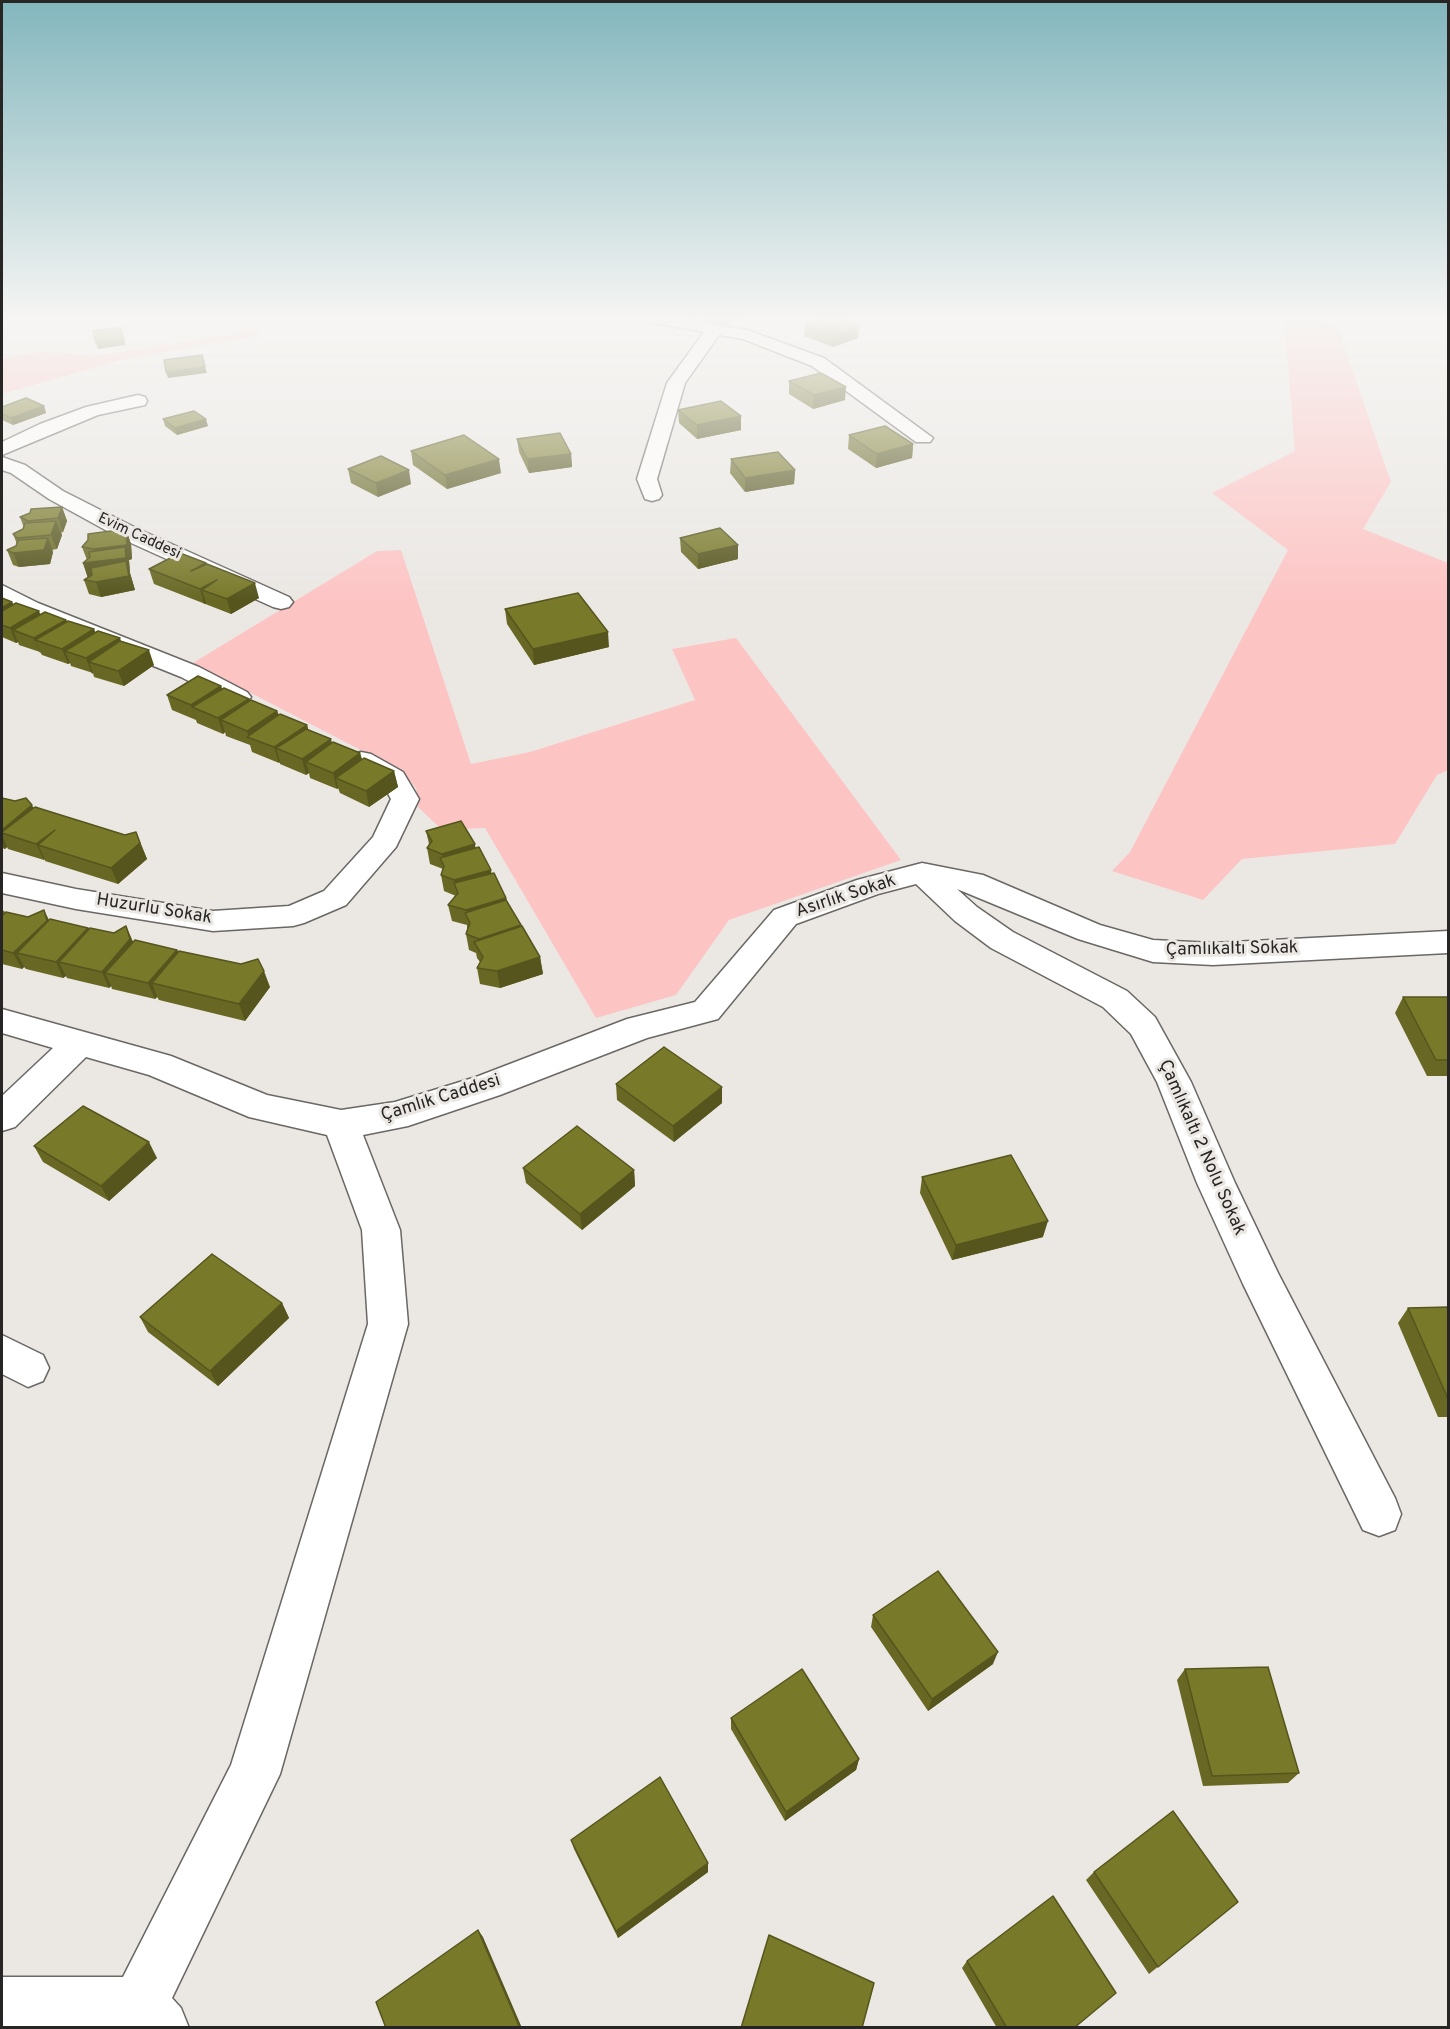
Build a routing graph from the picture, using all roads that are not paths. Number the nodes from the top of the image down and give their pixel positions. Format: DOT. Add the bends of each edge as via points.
graph roads {
  1 [pos="91,412"];
  2 [pos="667,412"];
  3 [pos="887,412"];
  4 [pos="923,438"];
  5 [pos="2,449"];
  6 [pos="2,462"];
  7 [pos="652,495"];
  8 [pos="2,592"];
  9 [pos="281,602"];
  10 [pos="263,711"];
  11 [pos="341,750"];
  12 [pos="921,873"];
  13 [pos="2,883"];
  14 [pos="1449,942"];
  15 [pos="706,1011"];
  16 [pos="2,1021"];
  17 [pos="79,1043"];
  18 [pos="2,1117"];
  19 [pos="341,1124"];
  20 [pos="1379,1514"];
  21 [pos="2,2005"];
  22 [pos="150,2017"];
  1 -- 5 [label="street"];
  2 -- 7 [label="street" via="647,479"];
  3 -- 4 [label="street"];
  6 -- 9 [label="street, Evim Caddesi" via="128,533"];
  8 -- 10 [label="street" via="30,608 190,672"];
  11 -- 13 [label="street, Huzurlu Sokak" via="393,778 405,799 386,841 335,898 293,916 213,921"];
  12 -- 14 [label="street, Çamlıkaltı Sokak" via="972,882 1089,932 1152,951 1213,954"];
  12 -- 15 [label="street, Asırlık Sokak" via="784,917"];
  12 -- 20 [label="street, Çamlıkaltı 2 Nolu Sokak" via="1002,940 1115,999 1143,1026 1174,1082 1263,1284"];
  15 -- 19 [label="street, Çamlık Caddesi" via="639,1028 488,1086 395,1116"];
  16 -- 17 [label="street, Çamlık Caddesi"];
  17 -- 18 [label="street"];
  17 -- 19 [label="street, Çamlık Caddesi" via="159,1065 261,1107"];
  19 -- 22 [label="street" via="381,1230 388,1324 254,1774"];
  21 -- 22 [label="street"];
}
